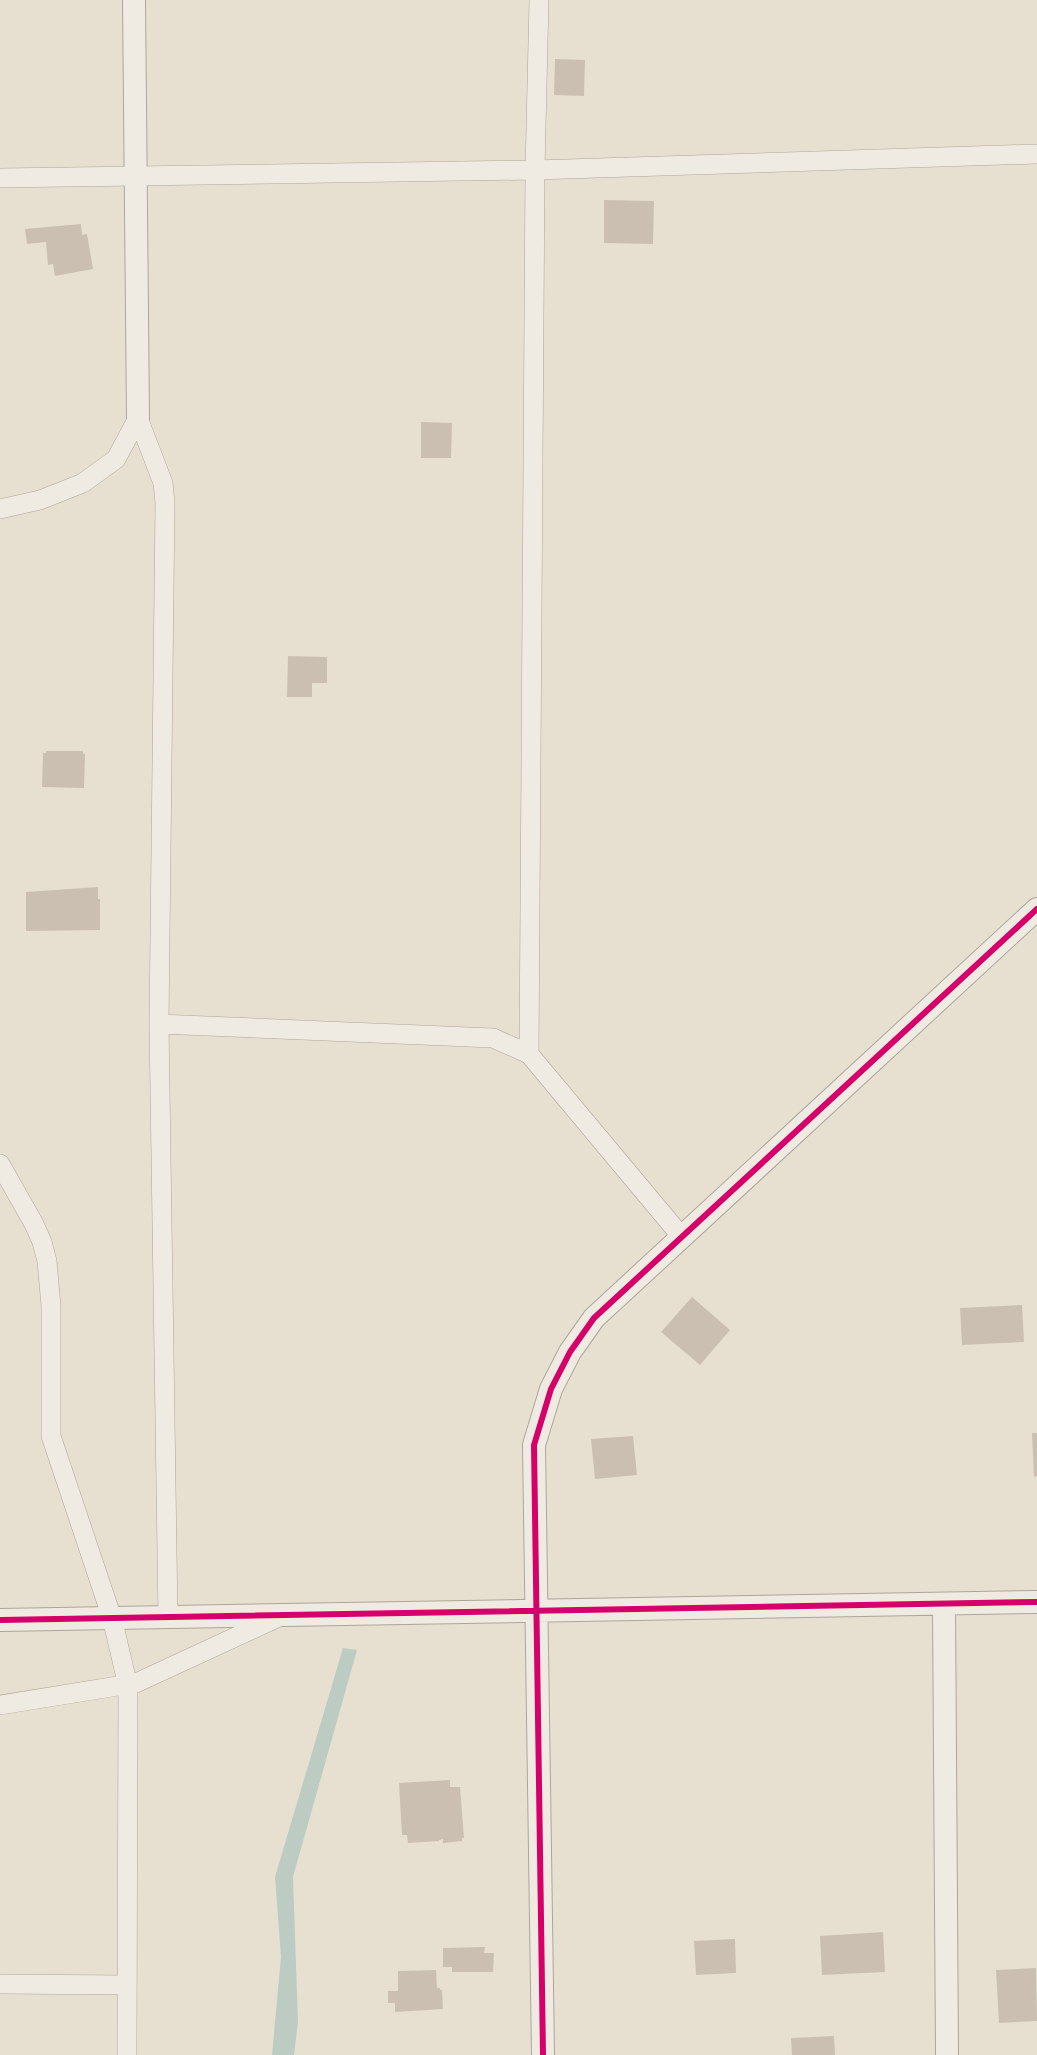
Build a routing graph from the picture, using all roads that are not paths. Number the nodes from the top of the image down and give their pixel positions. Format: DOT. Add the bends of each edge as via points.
graph roads {
  1 [pos="134,0"];
  2 [pos="539,0"];
  3 [pos="1037,154"];
  4 [pos="535,170"];
  5 [pos="136,177"];
  6 [pos="0,178"];
  7 [pos="138,418"];
  8 [pos="0,509"];
  9 [pos="1037,909"];
  10 [pos="159,1024"];
  11 [pos="529,1054"];
  12 [pos="0,1164"];
  13 [pos="681,1236"];
  14 [pos="1037,1602"];
  15 [pos="944,1604"];
  16 [pos="536,1610"];
  17 [pos="284,1614"];
  18 [pos="168,1617"];
  19 [pos="112,1618"];
  20 [pos="0,1620"];
  21 [pos="128,1686"];
  22 [pos="0,1705"];
  23 [pos="0,1984"];
  24 [pos="127,1985"];
  25 [pos="127,2055"];
  26 [pos="543,2055"];
  27 [pos="947,2055"];
  1 -- 5 [label="street"];
  2 -- 4 [label="lane"];
  3 -- 4 [label="lane"];
  4 -- 5 [label="lane"];
  4 -- 11 [label="lane"];
  5 -- 6 [label="lane"];
  5 -- 7 [label="street"];
  7 -- 8 [label="lane" via="116,459 83,483 40,500"];
  7 -- 10 [label="lane" via="164,483 165,503"];
  9 -- 13 [label="street"];
  10 -- 11 [label="lane" via="493,1038"];
  10 -- 18 [label="lane"];
  11 -- 13 [label="lane"];
  12 -- 19 [label="lane" via="34,1224 47,1261 51,1306 52,1436"];
  13 -- 16 [label="street" via="594,1318 570,1352 551,1389 534,1445"];
  14 -- 15 [label="street"];
  15 -- 16 [label="street"];
  15 -- 27 [label="street"];
  16 -- 17 [label="street"];
  16 -- 26 [label="street"];
  17 -- 18 [label="street"];
  17 -- 21 [label="lane"];
  18 -- 19 [label="street"];
  19 -- 20 [label="street"];
  19 -- 21 [label="lane"];
  21 -- 22 [label="lane"];
  21 -- 24 [label="lane"];
  23 -- 24 [label="lane"];
  24 -- 25 [label="lane"];
}
